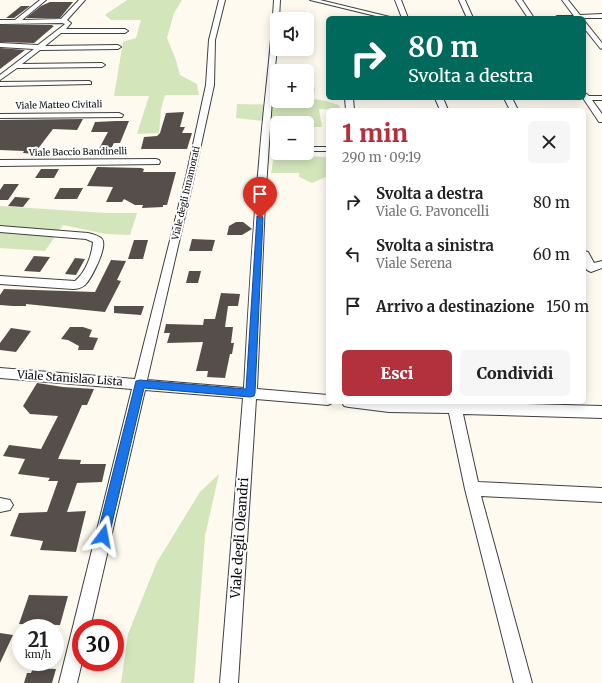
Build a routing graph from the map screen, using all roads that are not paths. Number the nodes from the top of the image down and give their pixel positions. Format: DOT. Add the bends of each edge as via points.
graph roads {
  1 [pos="43,0"];
  2 [pos="82,0"];
  3 [pos="222,0"];
  4 [pos="277,0"];
  5 [pos="314,0"];
  6 [pos="325,0"];
  7 [pos="398,0"];
  8 [pos="462,0"];
  9 [pos="518,0"];
  10 [pos="565,0"];
  11 [pos="337,8"];
  12 [pos="380,16"];
  13 [pos="404,16"];
  14 [pos="469,16"];
  15 [pos="530,16"];
  16 [pos="578,16"];
  17 [pos="602,16"];
  18 [pos="586,17"];
  19 [pos="0,22"];
  20 [pos="16,22"];
  21 [pos="65,22"];
  22 [pos="586,26"];
  23 [pos="125,31"];
  24 [pos="60,32"];
  25 [pos="0,45"];
  26 [pos="118,46"];
  27 [pos="602,46"];
  28 [pos="41,47"];
  29 [pos="102,65"];
  30 [pos="0,67"];
  31 [pos="15,67"];
  32 [pos="0,78"];
  33 [pos="89,83"];
  34 [pos="0,84"];
  35 [pos="586,96"];
  36 [pos="586,97"];
  37 [pos="602,98"];
  38 [pos="119,115"];
  39 [pos="0,116"];
  40 [pos="602,120"];
  41 [pos="314,149"];
  42 [pos="326,149"];
  43 [pos="156,162"];
  44 [pos="0,163"];
  45 [pos="0,229"];
  46 [pos="602,264"];
  47 [pos="587,269"];
  48 [pos="0,280"];
  49 [pos="0,373"];
  50 [pos="140,384"];
  51 [pos="250,393"];
  52 [pos="326,400"];
  53 [pos="370,404"];
  54 [pos="563,406"];
  55 [pos="455,408"];
  56 [pos="602,412"];
  57 [pos="472,490"];
  58 [pos="602,495"];
  59 [pos="83,619"];
  60 [pos="72,666"];
  61 [pos="68,683"];
  62 [pos="229,683"];
  63 [pos="523,683"];
  1 -- 20 [label="street"];
  2 -- 21 [label="street"];
  3 -- 50 [label="street, Viale degli Innamorati" via="212,40 208,93"];
  4 -- 51 [label="street, Viale degli Oleandri" via="269,85 268,149 260,210"];
  5 -- 11 [label="street"];
  6 -- 11 [label="street"];
  7 -- 13 [label="street"];
  8 -- 14 [label="street"];
  9 -- 15 [label="street"];
  10 -- 16 [label="street"];
  11 -- 12 [label="street"];
  17 -- 18 [label="street"];
  19 -- 20 [label="street"];
  20 -- 21 [label="street"];
  21 -- 24 [label="street" via="67,26"];
  22 -- 27 [label="street"];
  23 -- 24 [label="street"];
  24 -- 28 [label="street"];
  25 -- 28 [label="street"];
  26 -- 28 [label="street"];
  28 -- 31 [label="street"];
  29 -- 31 [label="street"];
  30 -- 31 [label="street"];
  31 -- 32 [label="street"];
  33 -- 34 [label="street"];
  35 -- 37 [label="street"];
  36 -- 40 [label="street"];
  38 -- 39 [label="street, Viale Matteo Civitali"];
  41 -- 42 [label="street"];
  43 -- 44 [label="street, Viale Baccio Bandinelli"];
  45 -- 48 [label="street" via="88,236 98,240 86,276 79,284"];
  46 -- 47 [label="street"];
  49 -- 50 [label="street, Viale Stanislao Lista"];
  50 -- 51 [label="street, Viale Stanislao Lista"];
  50 -- 59 [label="street, Viale degli Innamorati"];
  51 -- 52 [label="street, Viale Stanislao Lista"];
  51 -- 62 [label="street, Viale degli Oleandri"];
  53 -- 55 [label="street"];
  54 -- 55 [label="street"];
  54 -- 56 [label="street"];
  55 -- 57 [label="street"];
  57 -- 58 [label="street"];
  57 -- 63 [label="street"];
  60 -- 61 [label="street, Viale degli Innamorati"];
}
